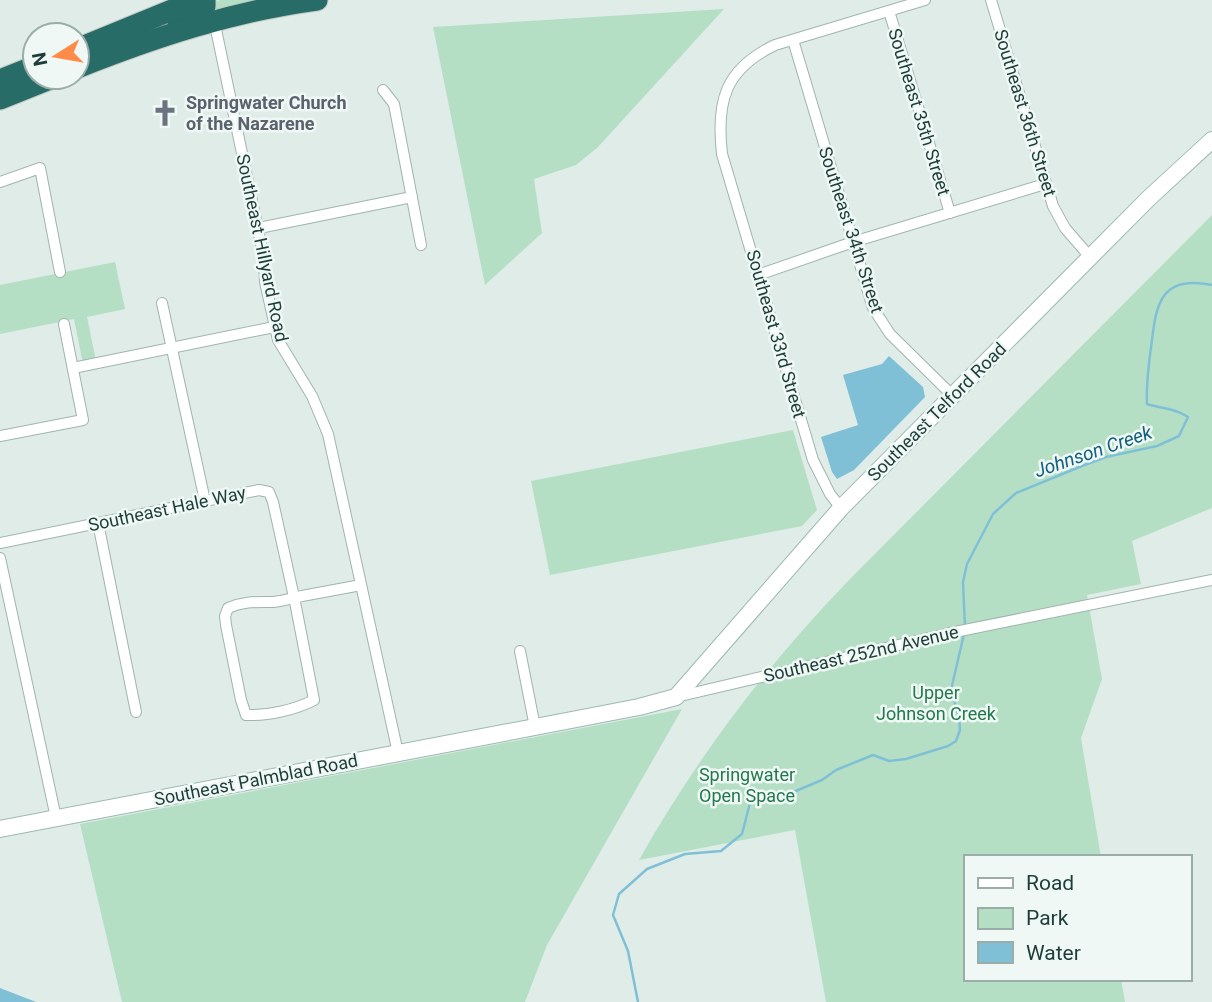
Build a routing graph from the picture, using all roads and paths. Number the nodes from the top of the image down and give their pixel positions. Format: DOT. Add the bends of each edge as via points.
graph roads {
  1 [pos="197,0"];
  2 [pos="205,0"];
  3 [pos="317,0"];
  4 [pos="925,0"];
  5 [pos="990,0"];
  6 [pos="889,11"];
  7 [pos="214,20"];
  8 [pos="793,40"];
  9 [pos="91,43"];
  10 [pos="91,61"];
  11 [pos="91,63"];
  12 [pos="21,72"];
  13 [pos="0,80"];
  14 [pos="383,90"];
  15 [pos="21,91"];
  16 [pos="0,99"];
  17 [pos="1212,139"];
  18 [pos="0,182"];
  19 [pos="1045,184"];
  20 [pos="412,197"];
  21 [pos="950,213"];
  22 [pos="258,228"];
  23 [pos="853,242"];
  24 [pos="421,245"];
  25 [pos="1090,257"];
  26 [pos="60,272"];
  27 [pos="758,275"];
  28 [pos="162,303"];
  29 [pos="64,324"];
  30 [pos="274,327"];
  31 [pos="171,348"];
  32 [pos="73,368"];
  33 [pos="953,396"];
  34 [pos="0,436"];
  35 [pos="205,501"];
  36 [pos="841,508"];
  37 [pos="98,523"];
  38 [pos="0,543"];
  39 [pos="0,558"];
  40 [pos="1212,580"];
  41 [pos="361,585"];
  42 [pos="294,598"];
  43 [pos="520,651"];
  44 [pos="676,697"];
  45 [pos="136,712"];
  46 [pos="535,727"];
  47 [pos="512,732"];
  48 [pos="398,753"];
  49 [pos="56,818"];
  50 [pos="0,829"];
  1 -- 9 [label="highway"];
  2 -- 10 [label="highway" via="205,6 196,12 114,45"];
  3 -- 7 [label="highway"];
  4 -- 6 [label="street, Southeast 33rd Street"];
  5 -- 19 [label="street, Southeast 36th Street"];
  6 -- 8 [label="street, Southeast 33rd Street"];
  6 -- 21 [label="street, Southeast 35th Street"];
  7 -- 11 [label="highway"];
  7 -- 22 [label="street, Southeast Hillyard Road"];
  8 -- 23 [label="street, Southeast 34th Street"];
  8 -- 27 [label="street, Southeast 33rd Street" via="759,53 742,66 729,83 720,118 722,154"];
  12 -- 13 [label="highway"];
  14 -- 20 [label="street" via="394,104"];
  15 -- 16 [label="highway"];
  17 -- 25 [label="street, Southeast Telford Road"];
  18 -- 26 [label="street" via="40,168"];
  19 -- 21 [label="street"];
  19 -- 25 [label="street, Southeast 36th Street" via="1065,228"];
  20 -- 22 [label="street"];
  20 -- 24 [label="street"];
  21 -- 23 [label="street"];
  22 -- 30 [label="street, Southeast Hillyard Road"];
  23 -- 27 [label="street"];
  23 -- 33 [label="street, Southeast 34th Street" via="880,322"];
  25 -- 33 [label="street, Southeast Telford Road"];
  27 -- 36 [label="street, Southeast 33rd Street" via="813,460"];
  28 -- 31 [label="street"];
  29 -- 32 [label="street"];
  30 -- 31 [label="street"];
  30 -- 41 [label="street, Southeast Hillyard Road" via="328,434"];
  31 -- 32 [label="street"];
  31 -- 35 [label="street"];
  32 -- 34 [label="street" via="83,420"];
  33 -- 36 [label="street, Southeast Telford Road"];
  35 -- 37 [label="street, Southeast Hale Way"];
  35 -- 42 [label="street, Southeast Hale Way" via="269,492"];
  36 -- 44 [label="street, Southeast Telford Road"];
  37 -- 38 [label="street, Southeast Hale Way"];
  37 -- 45 [label="street"];
  39 -- 49 [label="street"];
  40 -- 44 [label="street, Southeast 252nd Avenue" via="985,625"];
  41 -- 42 [label="street"];
  41 -- 48 [label="street, Southeast Hillyard Road"];
  42 -- 42 [label="street" via="314,701 246,715 226,625 228,608"];
  43 -- 46 [label="street"];
  44 -- 46 [label="street, Southeast 252nd Avenue"];
  46 -- 47 [label="street, Southeast 252nd Avenue"];
  47 -- 48 [label="street, Southeast Palmblad Road"];
  48 -- 49 [label="street, Southeast Palmblad Road"];
  49 -- 50 [label="street, Southeast Palmblad Road"];
}
